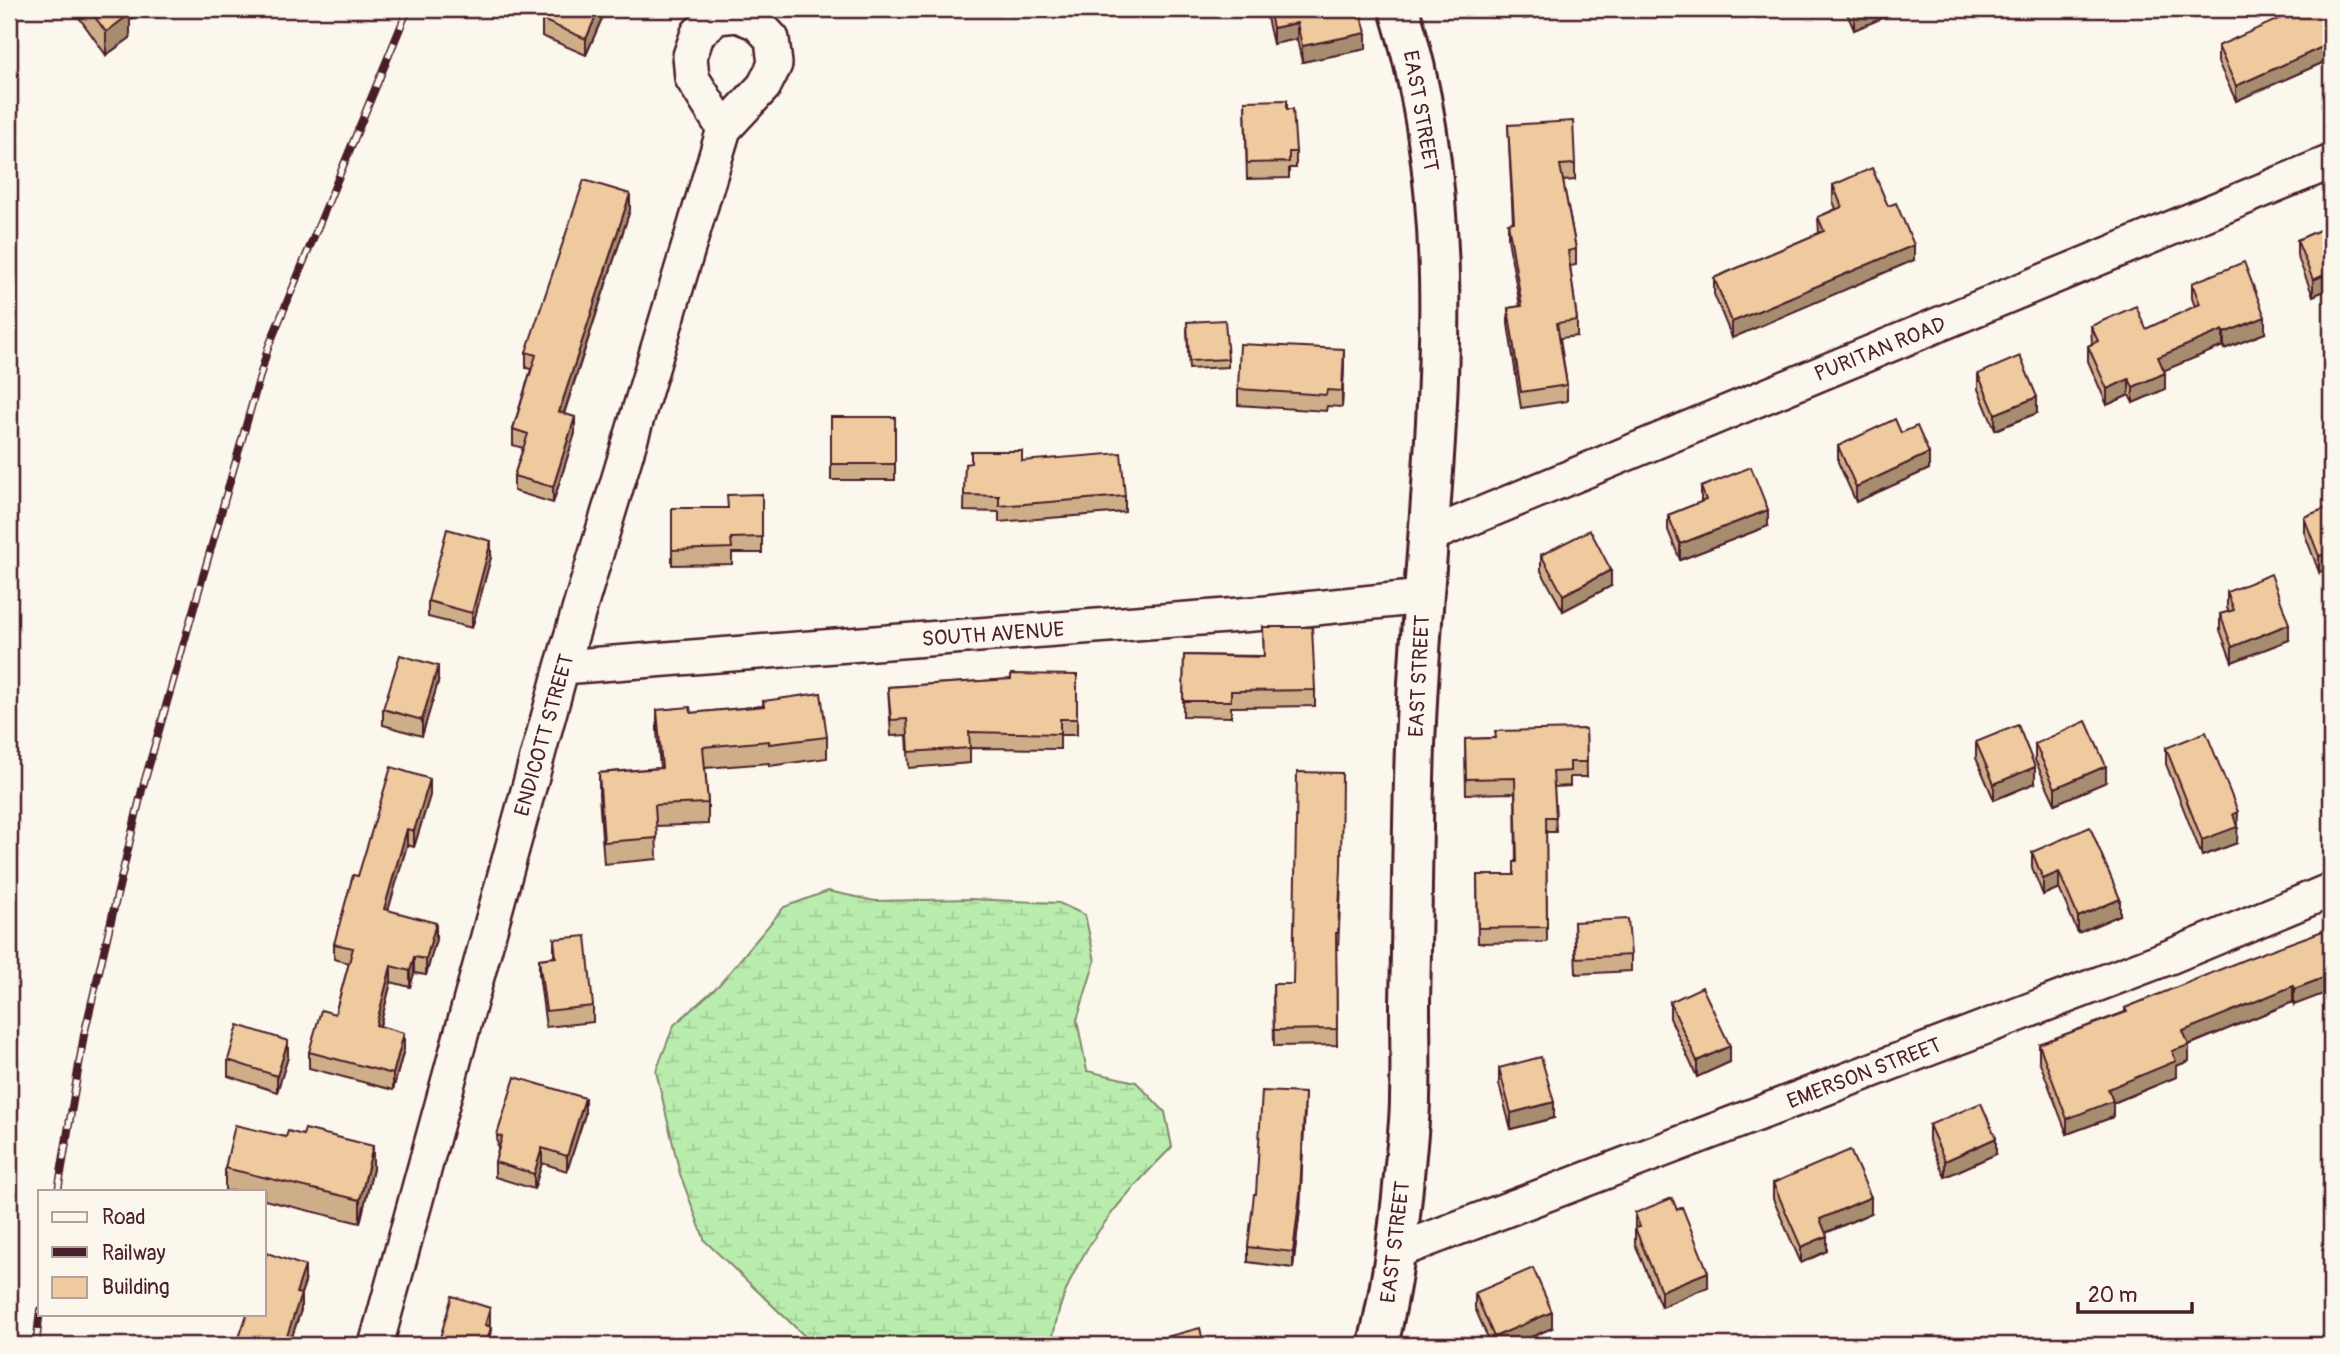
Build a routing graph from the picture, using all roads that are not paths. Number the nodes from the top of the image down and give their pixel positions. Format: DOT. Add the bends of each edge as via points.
graph roads {
  1 [pos="1399,9"];
  2 [pos="724,129"];
  3 [pos="2331,162"];
  4 [pos="1428,536"];
  5 [pos="1423,597"];
  6 [pos="562,667"];
  7 [pos="2331,890"];
  8 [pos="1395,1252"];
  9 [pos="376,1345"];
  10 [pos="1378,1345"];
  1 -- 4 [label="street, EAST STREET" via="1414,59 1433,164 1439,264 1440,376"];
  2 -- 6 [label="street, ENDICOTT STREET"];
  3 -- 4 [label="street, PURITAN ROAD"];
  4 -- 5 [label="street, EAST STREET"];
  5 -- 6 [label="street, SOUTH AVENUE"];
  5 -- 8 [label="street, EAST STREET" via="1415,748 1410,1101"];
  6 -- 9 [label="street, ENDICOTT STREET"];
  7 -- 8 [label="street, EMERSON STREET" via="2172,956"];
  8 -- 10 [label="street, EAST STREET"];
}
